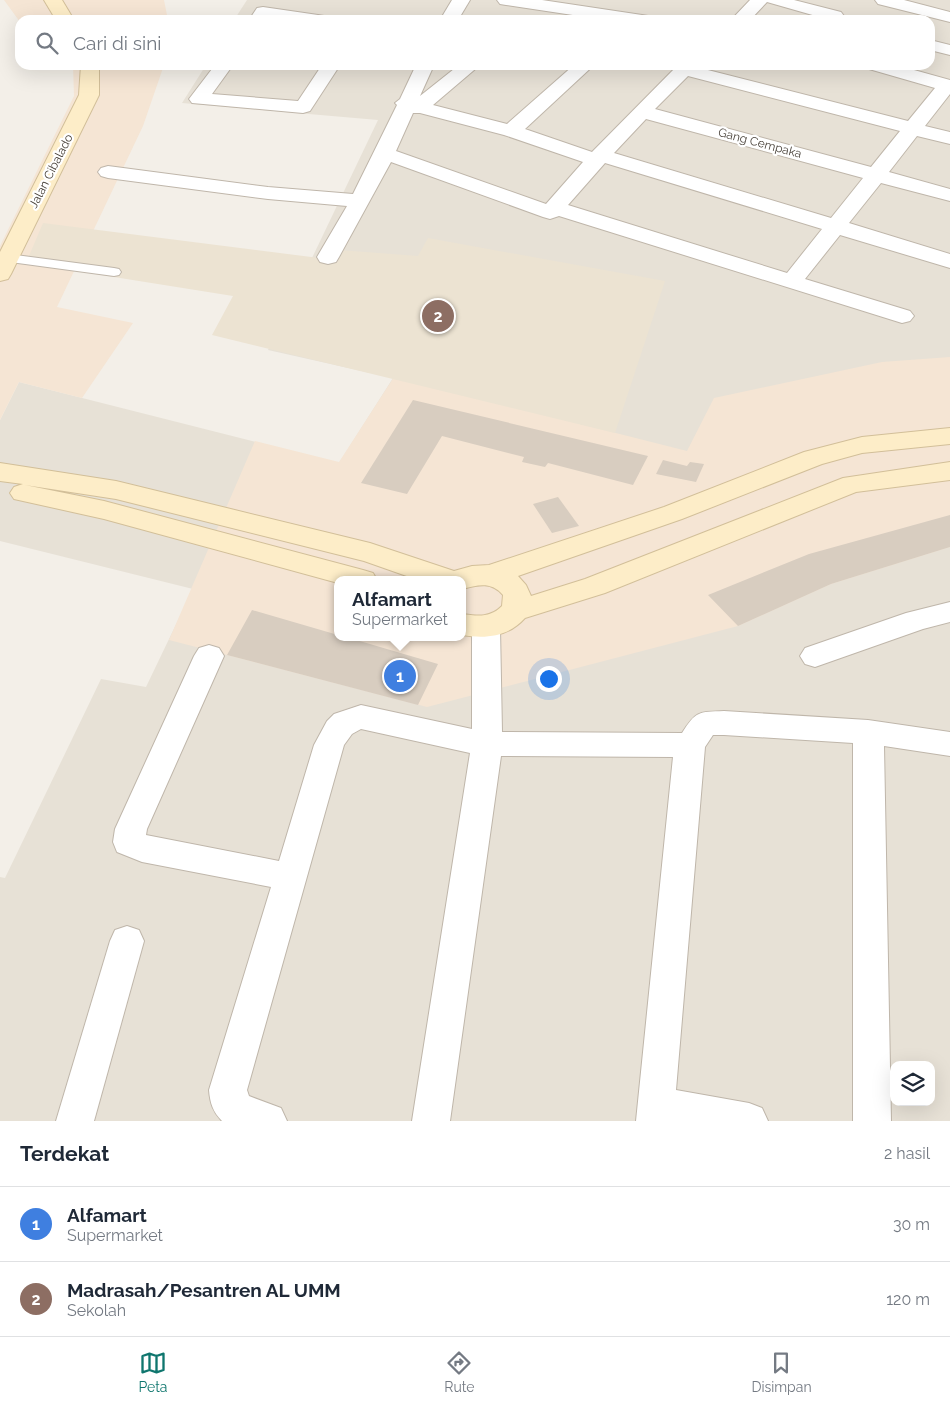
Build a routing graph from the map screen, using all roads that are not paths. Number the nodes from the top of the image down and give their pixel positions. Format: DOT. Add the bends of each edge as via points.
graph roads {
  1 [pos="53,0"];
  2 [pos="462,0"];
  3 [pos="506,0"];
  4 [pos="760,0"];
  5 [pos="774,0"];
  6 [pos="884,0"];
  7 [pos="546,4"];
  8 [pos="837,14"];
  9 [pos="62,15"];
  10 [pos="261,15"];
  11 [pos="284,15"];
  12 [pos="452,15"];
  13 [pos="533,15"];
  14 [pos="609,15"];
  15 [pos="745,15"];
  16 [pos="933,15"];
  17 [pos="935,46"];
  18 [pos="950,50"];
  19 [pos="91,70"];
  20 [pos="220,70"];
  21 [pos="328,70"];
  22 [pos="423,70"];
  23 [pos="464,70"];
  24 [pos="579,70"];
  25 [pos="683,70"];
  26 [pos="697,70"];
  27 [pos="894,70"];
  28 [pos="948,85"];
  29 [pos="411,105"];
  30 [pos="643,112"];
  31 [pos="912,128"];
  32 [pos="511,132"];
  33 [pos="950,138"];
  34 [pos="384,153"];
  35 [pos="599,158"];
  36 [pos="108,172"];
  37 [pos="878,174"];
  38 [pos="950,195"];
  39 [pos="360,201"];
  40 [pos="555,208"];
  41 [pos="834,227"];
  42 [pos="328,256"];
  43 [pos="950,261"];
  44 [pos="4,266"];
  45 [pos="114,272"];
  46 [pos="792,281"];
  47 [pos="902,316"];
  48 [pos="950,436"];
  49 [pos="950,470"];
  50 [pos="0,472"];
  51 [pos="0,489"];
  52 [pos="490,575"];
  53 [pos="348,576"];
  54 [pos="436,576"];
  55 [pos="466,578"];
  56 [pos="515,611"];
  57 [pos="950,612"];
  58 [pos="474,626"];
  59 [pos="209,656"];
  60 [pos="815,656"];
  61 [pos="868,732"];
  62 [pos="487,744"];
  63 [pos="950,744"];
  64 [pos="690,745"];
  65 [pos="290,877"];
  66 [pos="127,940"];
  67 [pos="656,1113"];
  68 [pos="75,1121"];
  69 [pos="268,1121"];
  70 [pos="432,1121"];
  71 [pos="749,1121"];
  72 [pos="872,1121"];
  1 -- 9 [label="street"];
  2 -- 12 [label="street"];
  3 -- 7 [label="street"];
  4 -- 15 [label="street"];
  5 -- 8 [label="street"];
  6 -- 16 [label="street"];
  7 -- 13 [label="street"];
  7 -- 14 [label="street"];
  10 -- 11 [label="street" via="263,12"];
  17 -- 18 [label="street"];
  19 -- 44 [label="street, Jalan Cibalado" via="89,95"];
  20 -- 21 [label="street" via="199,98 304,107"];
  22 -- 29 [label="street"];
  23 -- 29 [label="street"];
  24 -- 32 [label="street"];
  25 -- 30 [label="street"];
  26 -- 31 [label="street"];
  27 -- 28 [label="street"];
  28 -- 31 [label="street"];
  29 -- 32 [label="street"];
  29 -- 34 [label="street"];
  30 -- 35 [label="street"];
  30 -- 37 [label="street, Gang Cempaka"];
  31 -- 33 [label="street"];
  31 -- 37 [label="street"];
  32 -- 35 [label="street"];
  34 -- 39 [label="street" via="374,179"];
  34 -- 40 [label="street" via="550,213"];
  35 -- 40 [label="street"];
  35 -- 41 [label="street"];
  36 -- 39 [label="street" via="240,190"];
  37 -- 38 [label="street, Gang Cempaka"];
  37 -- 41 [label="street"];
  39 -- 42 [label="street"];
  40 -- 46 [label="street"];
  41 -- 43 [label="street"];
  41 -- 46 [label="street"];
  44 -- 45 [label="lane"];
  46 -- 47 [label="street"];
  48 -- 52 [label="street" via="862,445 813,458 674,513"];
  49 -- 56 [label="street" via="852,484 595,586"];
  50 -- 54 [label="street" via="126,493 370,553"];
  51 -- 53 [label="street" via="104,510"];
  52 -- 55 [label="street"];
  52 -- 56 [label="street" via="511,585 518,602"];
  56 -- 58 [label="street" via="499,625"];
  57 -- 60 [label="street"];
  58 -- 62 [label="street"];
  59 -- 65 [label="street" via="131,829 129,842 142,848"];
  61 -- 63 [label="street"];
  61 -- 64 [label="street" via="704,724"];
  61 -- 72 [label="street"];
  62 -- 64 [label="street"];
  62 -- 65 [label="street" via="361,717 340,724 329,744"];
  62 -- 70 [label="street"];
  64 -- 67 [label="street"];
  65 -- 69 [label="street" via="228,1090 229,1102 236,1110"];
  66 -- 68 [label="street"];
  67 -- 71 [label="street"];
}
